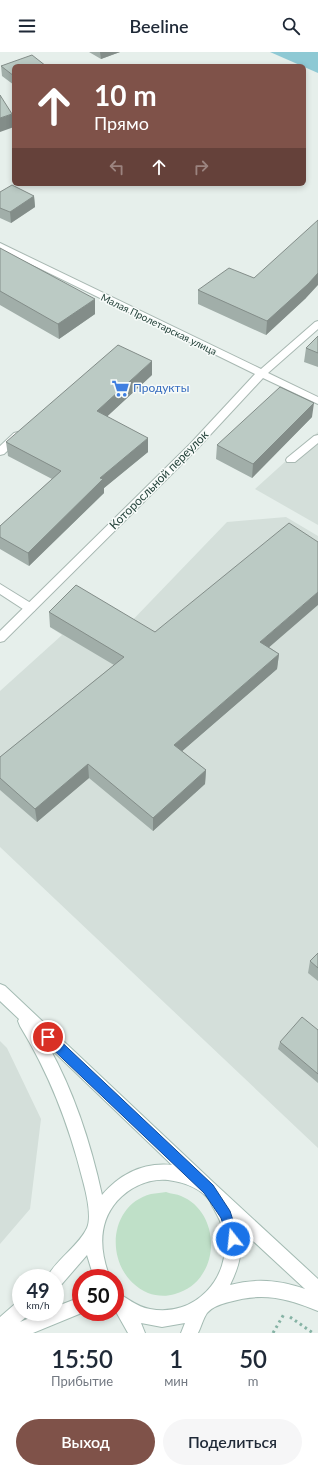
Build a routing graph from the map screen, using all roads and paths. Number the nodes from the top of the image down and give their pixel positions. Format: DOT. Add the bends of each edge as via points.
graph roads {
  1 [pos="0,246"];
  2 [pos="318,324"];
  3 [pos="261,374"];
  4 [pos="318,401"];
  5 [pos="28,426"];
  6 [pos="318,438"];
  7 [pos="0,452"];
  8 [pos="291,460"];
  9 [pos="0,588"];
  10 [pos="30,608"];
  11 [pos="0,638"];
  12 [pos="0,991"];
  13 [pos="15,1005"];
  14 [pos="208,1189"];
  15 [pos="95,1229"];
  16 [pos="99,1269"];
  17 [pos="64,1270"];
  18 [pos="318,1290"];
  19 [pos="206,1303"];
  20 [pos="318,1303"];
  21 [pos="124,1307"];
  22 [pos="72,1309"];
  23 [pos="124,1309"];
  24 [pos="12,1318"];
  25 [pos="0,1328"];
  26 [pos="12,1333"];
  27 [pos="137,1333"];
  28 [pos="189,1333"];
  29 [pos="273,1333"];
  30 [pos="313,1333"];
  1 -- 3 [label="street, Малая Пролетарская улица"];
  2 -- 3 [label="street, Которосльной переулок"];
  3 -- 4 [label="street, Малая Пролетарская улица"];
  3 -- 10 [label="street, Которосльной переулок" via="194,446"];
  5 -- 7 [label="street"];
  6 -- 8 [label="street"];
  9 -- 10 [label="street"];
  10 -- 11 [label="street, Которосльной переулок"];
  12 -- 13 [label="street"];
  13 -- 14 [label="street"];
  13 -- 15 [label="street" via="52,1068 68,1105 94,1197"];
  14 -- 15 [label="street" via="191,1178 167,1171 136,1177 122,1184 111,1195 102,1209"];
  14 -- 18 [label="street"];
  14 -- 19 [label="street" via="226,1216 233,1239 233,1252 228,1272 220,1288"];
  15 -- 16 [label="street" via="96,1260"];
  15 -- 17 [label="street"];
  19 -- 20 [label="street" via="231,1291 268,1288 289,1290"];
  19 -- 21 [label="street" via="185,1316 170,1319 154,1319 136,1314"];
  19 -- 28 [label="street"];
  22 -- 26 [label="street"];
  23 -- 27 [label="street" via="130,1316"];
  24 -- 25 [label="street"];
  29 -- 30 [label="path" via="284,1314"];
}
